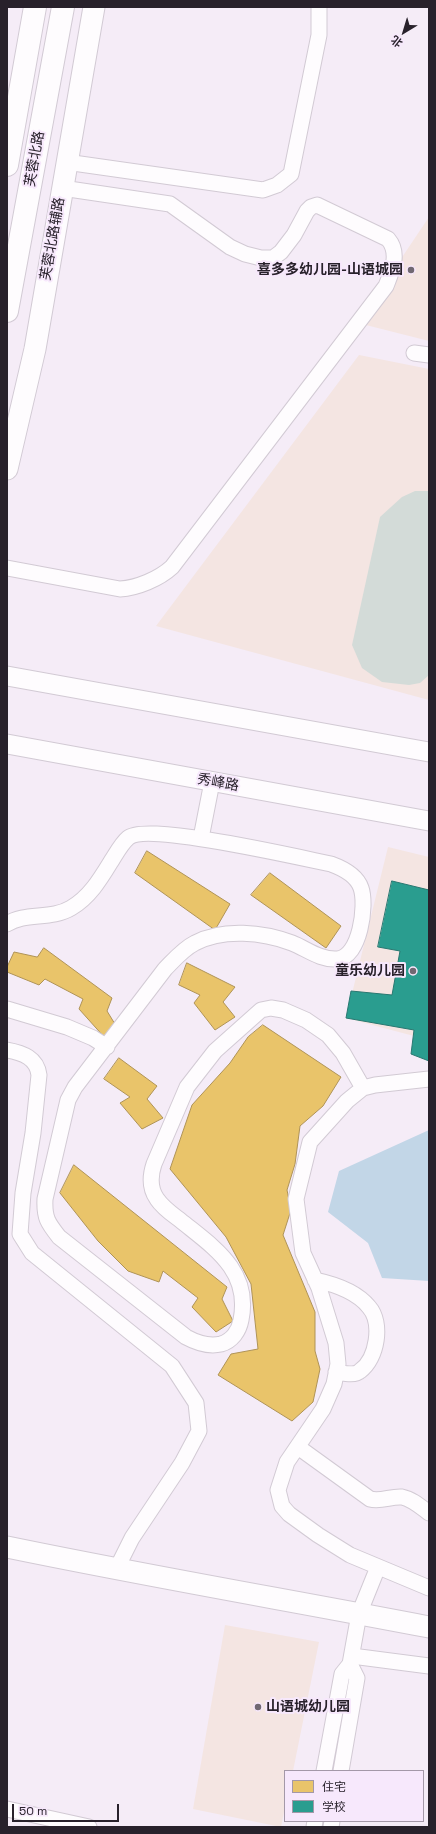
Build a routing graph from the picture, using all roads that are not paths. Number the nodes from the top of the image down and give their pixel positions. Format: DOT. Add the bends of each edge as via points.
graph roads {
  1 [pos="35,7"];
  2 [pos="63,7"];
  3 [pos="94,7"];
  4 [pos="320,7"];
  5 [pos="66,162"];
  6 [pos="7,165"];
  7 [pos="62,188"];
  8 [pos="7,311"];
  9 [pos="7,469"];
  10 [pos="7,568"];
  11 [pos="7,676"];
  12 [pos="7,744"];
  13 [pos="429,752"];
  14 [pos="212,782"];
  15 [pos="429,821"];
  16 [pos="200,838"];
  17 [pos="7,924"];
  18 [pos="7,1009"];
  19 [pos="107,1047"];
  20 [pos="7,1050"];
  21 [pos="429,1079"];
  22 [pos="363,1088"];
  23 [pos="315,1280"];
  24 [pos="336,1372"];
  25 [pos="298,1447"];
  26 [pos="429,1513"];
  27 [pos="7,1547"];
  28 [pos="378,1567"];
  29 [pos="116,1570"];
  30 [pos="429,1588"];
  31 [pos="360,1614"];
  32 [pos="429,1627"];
  33 [pos="351,1660"];
  34 [pos="429,1666"];
  35 [pos="324,1770"];
  36 [pos="341,1770"];
  37 [pos="7,1809"];
  38 [pos="88,1827"];
  1 -- 6 [label="main road, 芙蓉北路"];
  2 -- 8 [label="main road, 芙蓉北路"];
  3 -- 5 [label="main road, 芙蓉北路辅路"];
  4 -- 5 [label="street" via="319,35 291,174 277,185 264,190"];
  5 -- 7 [label="main road, 芙蓉北路辅路"];
  7 -- 9 [label="main road, 芙蓉北路辅路" via="35,349"];
  7 -- 10 [label="street" via="170,204 230,247 261,258 273,258 281,252 307,211 311,207 322,206 388,239 395,253 392,272 386,286 172,567 164,574 130,588 120,589"];
  11 -- 13 [label="street"];
  12 -- 14 [label="street, 秀峰路"];
  14 -- 15 [label="street, 秀峰路"];
  14 -- 16 [label="street"];
  16 -- 17 [label="street" via="134,834 124,843 86,897 71,908 50,916 18,919"];
  16 -- 19 [label="street" via="345,869 361,886 363,895 362,923 356,944 348,955 338,959 323,957 269,936 246,933 212,936 194,943 165,969"];
  18 -- 19 [label="street" via="67,1027"];
  19 -- 22 [label="street" via="68,1100 44,1213 59,1237 186,1337 199,1344 222,1344 239,1330 242,1296 236,1275 228,1262 218,1250 164,1208 156,1199 152,1188 150,1175 187,1087 215,1050 261,1010 271,1008 306,1020 328,1035"];
  20 -- 29 [label="street" via="34,1060 39,1075 20,1234 32,1253 172,1366 196,1403 199,1431 182,1463 132,1538"];
  21 -- 22 [label="street"];
  22 -- 23 [label="street" via="347,1101 310,1142 296,1199 303,1253"];
  23 -- 24 [label="street" via="336,1343"];
  23 -- 24 [label="street" via="337,1286 354,1295 369,1307 376,1318 378,1329 370,1359 361,1371 356,1373"];
  24 -- 25 [label="street" via="334,1384 323,1409"];
  25 -- 26 [label="street" via="370,1499 402,1497"];
  25 -- 28 [label="street" via="287,1462 278,1490 282,1506 318,1535 350,1555"];
  27 -- 29 [label="main road"];
  28 -- 30 [label="street"];
  28 -- 31 [label="street"];
  29 -- 31 [label="main road"];
  31 -- 32 [label="main road"];
  31 -- 33 [label="street"];
  33 -- 34 [label="street"];
  33 -- 35 [label="street" via="342,1674"];
  33 -- 36 [label="street" via="357,1678"];
  37 -- 38 [label="street"];
}
